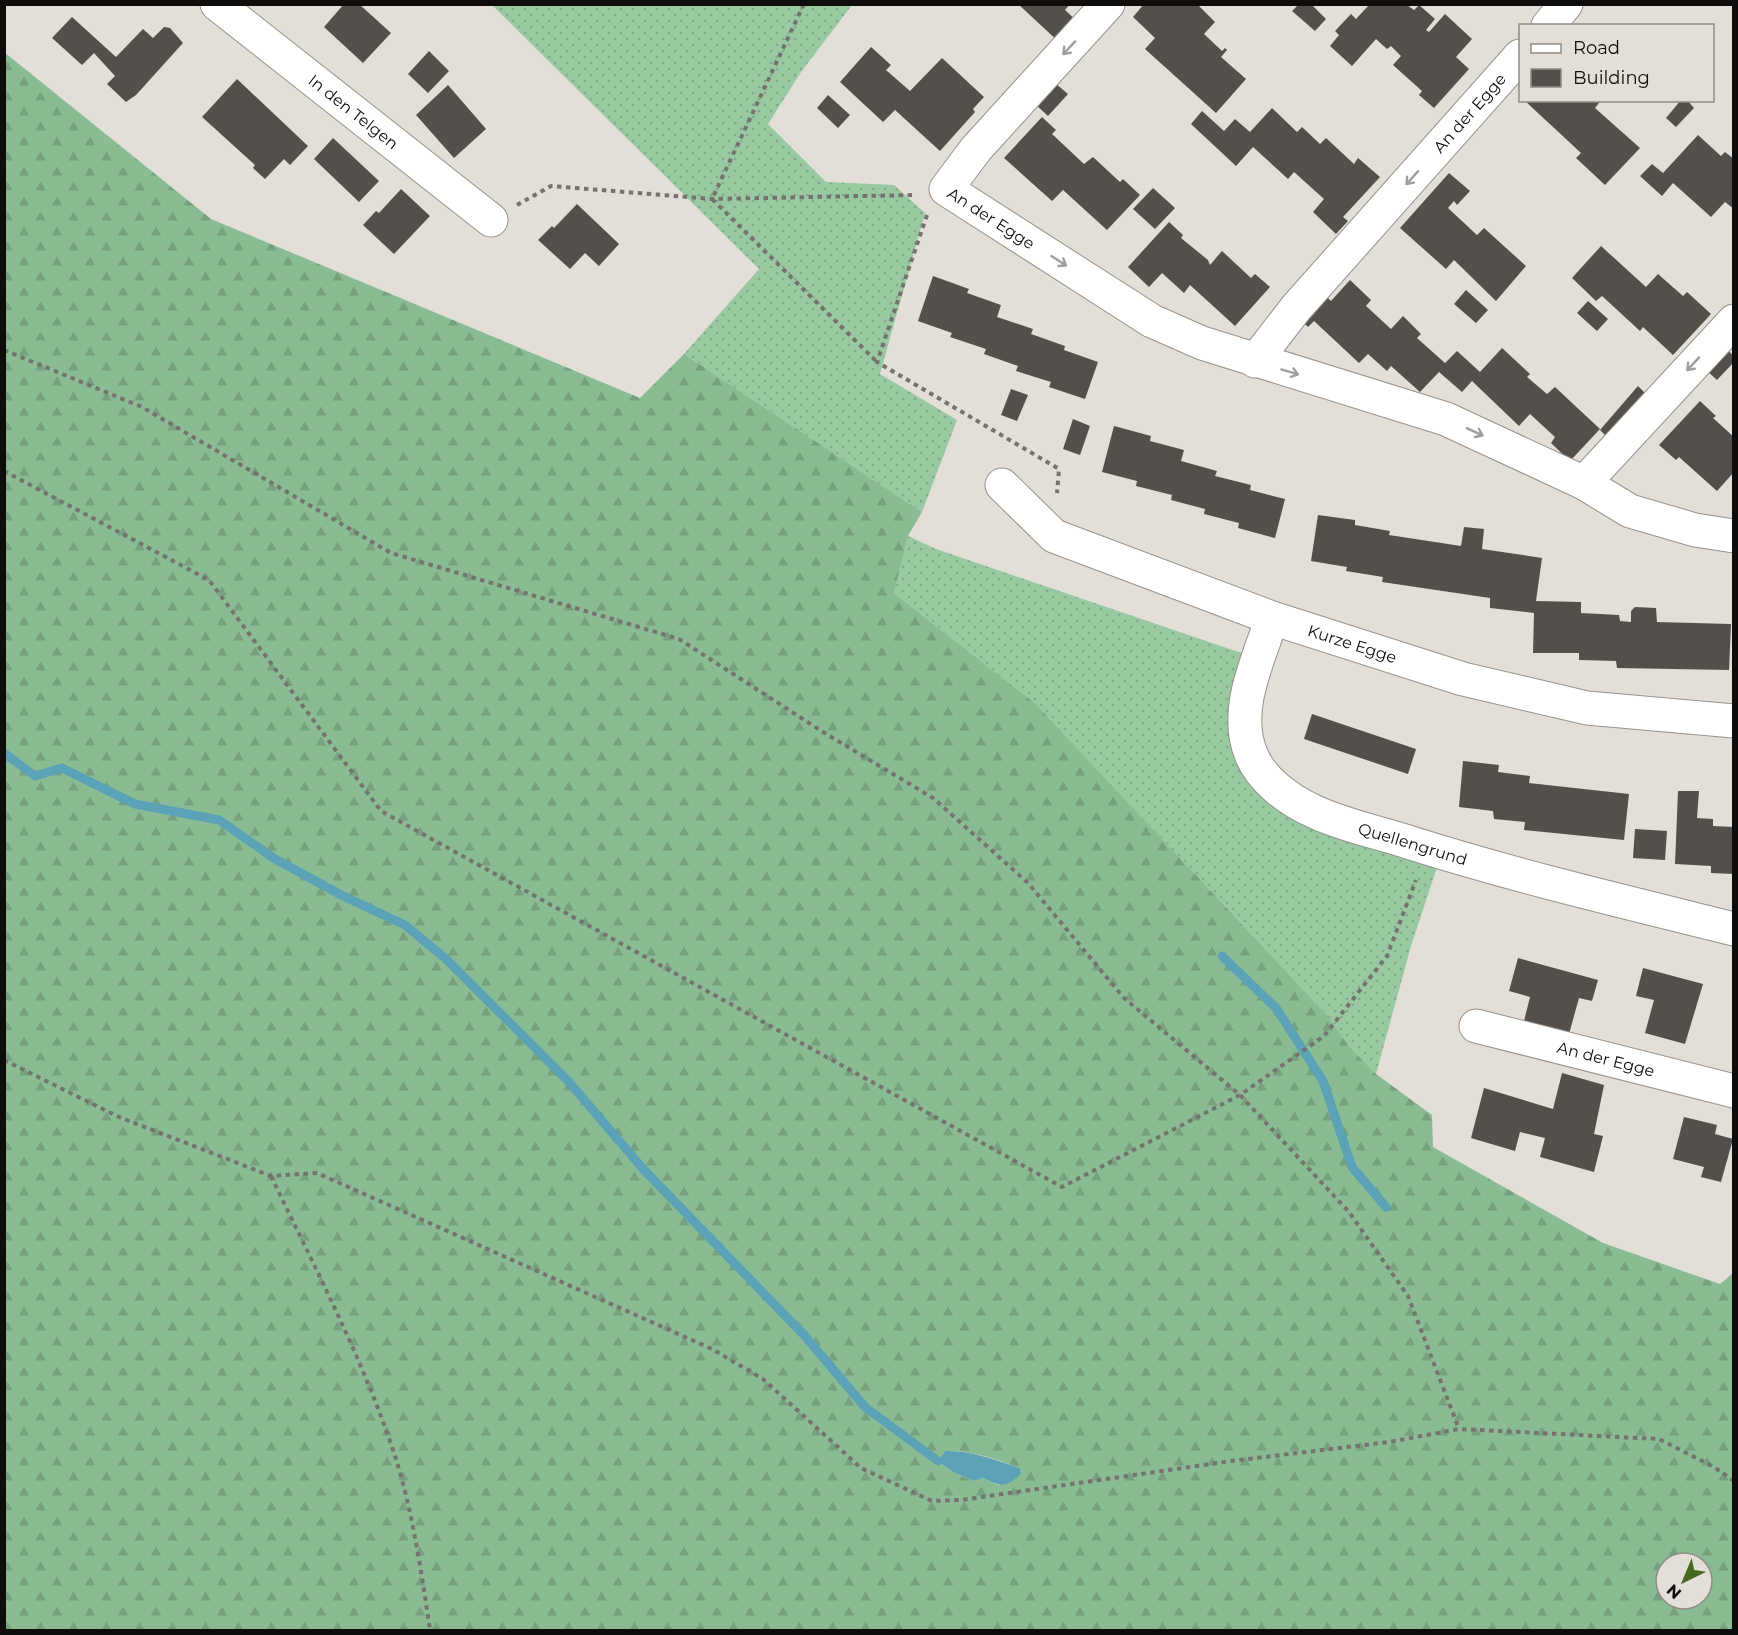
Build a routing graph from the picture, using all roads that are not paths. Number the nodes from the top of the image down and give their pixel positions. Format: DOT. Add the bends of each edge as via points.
graph roads {
  1 [pos="217,4"];
  2 [pos="1108,4"];
  3 [pos="1566,4"];
  4 [pos="1550,24"];
  5 [pos="1519,58"];
  6 [pos="490,220"];
  7 [pos="1734,321"];
  8 [pos="1255,361"];
  9 [pos="1584,483"];
  10 [pos="1002,485"];
  11 [pos="1734,536"];
  12 [pos="1272,618"];
  13 [pos="1734,721"];
  14 [pos="1734,929"];
  15 [pos="1476,1026"];
  16 [pos="1734,1091"];
  1 -- 6 [label="street, In den Telgen"];
  2 -- 8 [label="street, An der Egge, one-way" via="940,192 1152,321"];
  3 -- 4 [label="street"];
  5 -- 8 [label="street, An der Egge, one-way" via="1296,308"];
  7 -- 9 [label="street, one-way"];
  8 -- 9 [label="street, An der Egge, one-way" via="1446,419"];
  9 -- 11 [label="street, An der Egge" via="1630,511 1695,530"];
  10 -- 12 [label="street, Kurze Egge" via="1054,536"];
  12 -- 13 [label="street, Kurze Egge" via="1463,680 1587,708"];
  12 -- 14 [label="street, Quellengrund" via="1245,703 1244,732 1251,756 1276,789 1314,812 1428,848"];
  15 -- 16 [label="street, An der Egge"];
}
